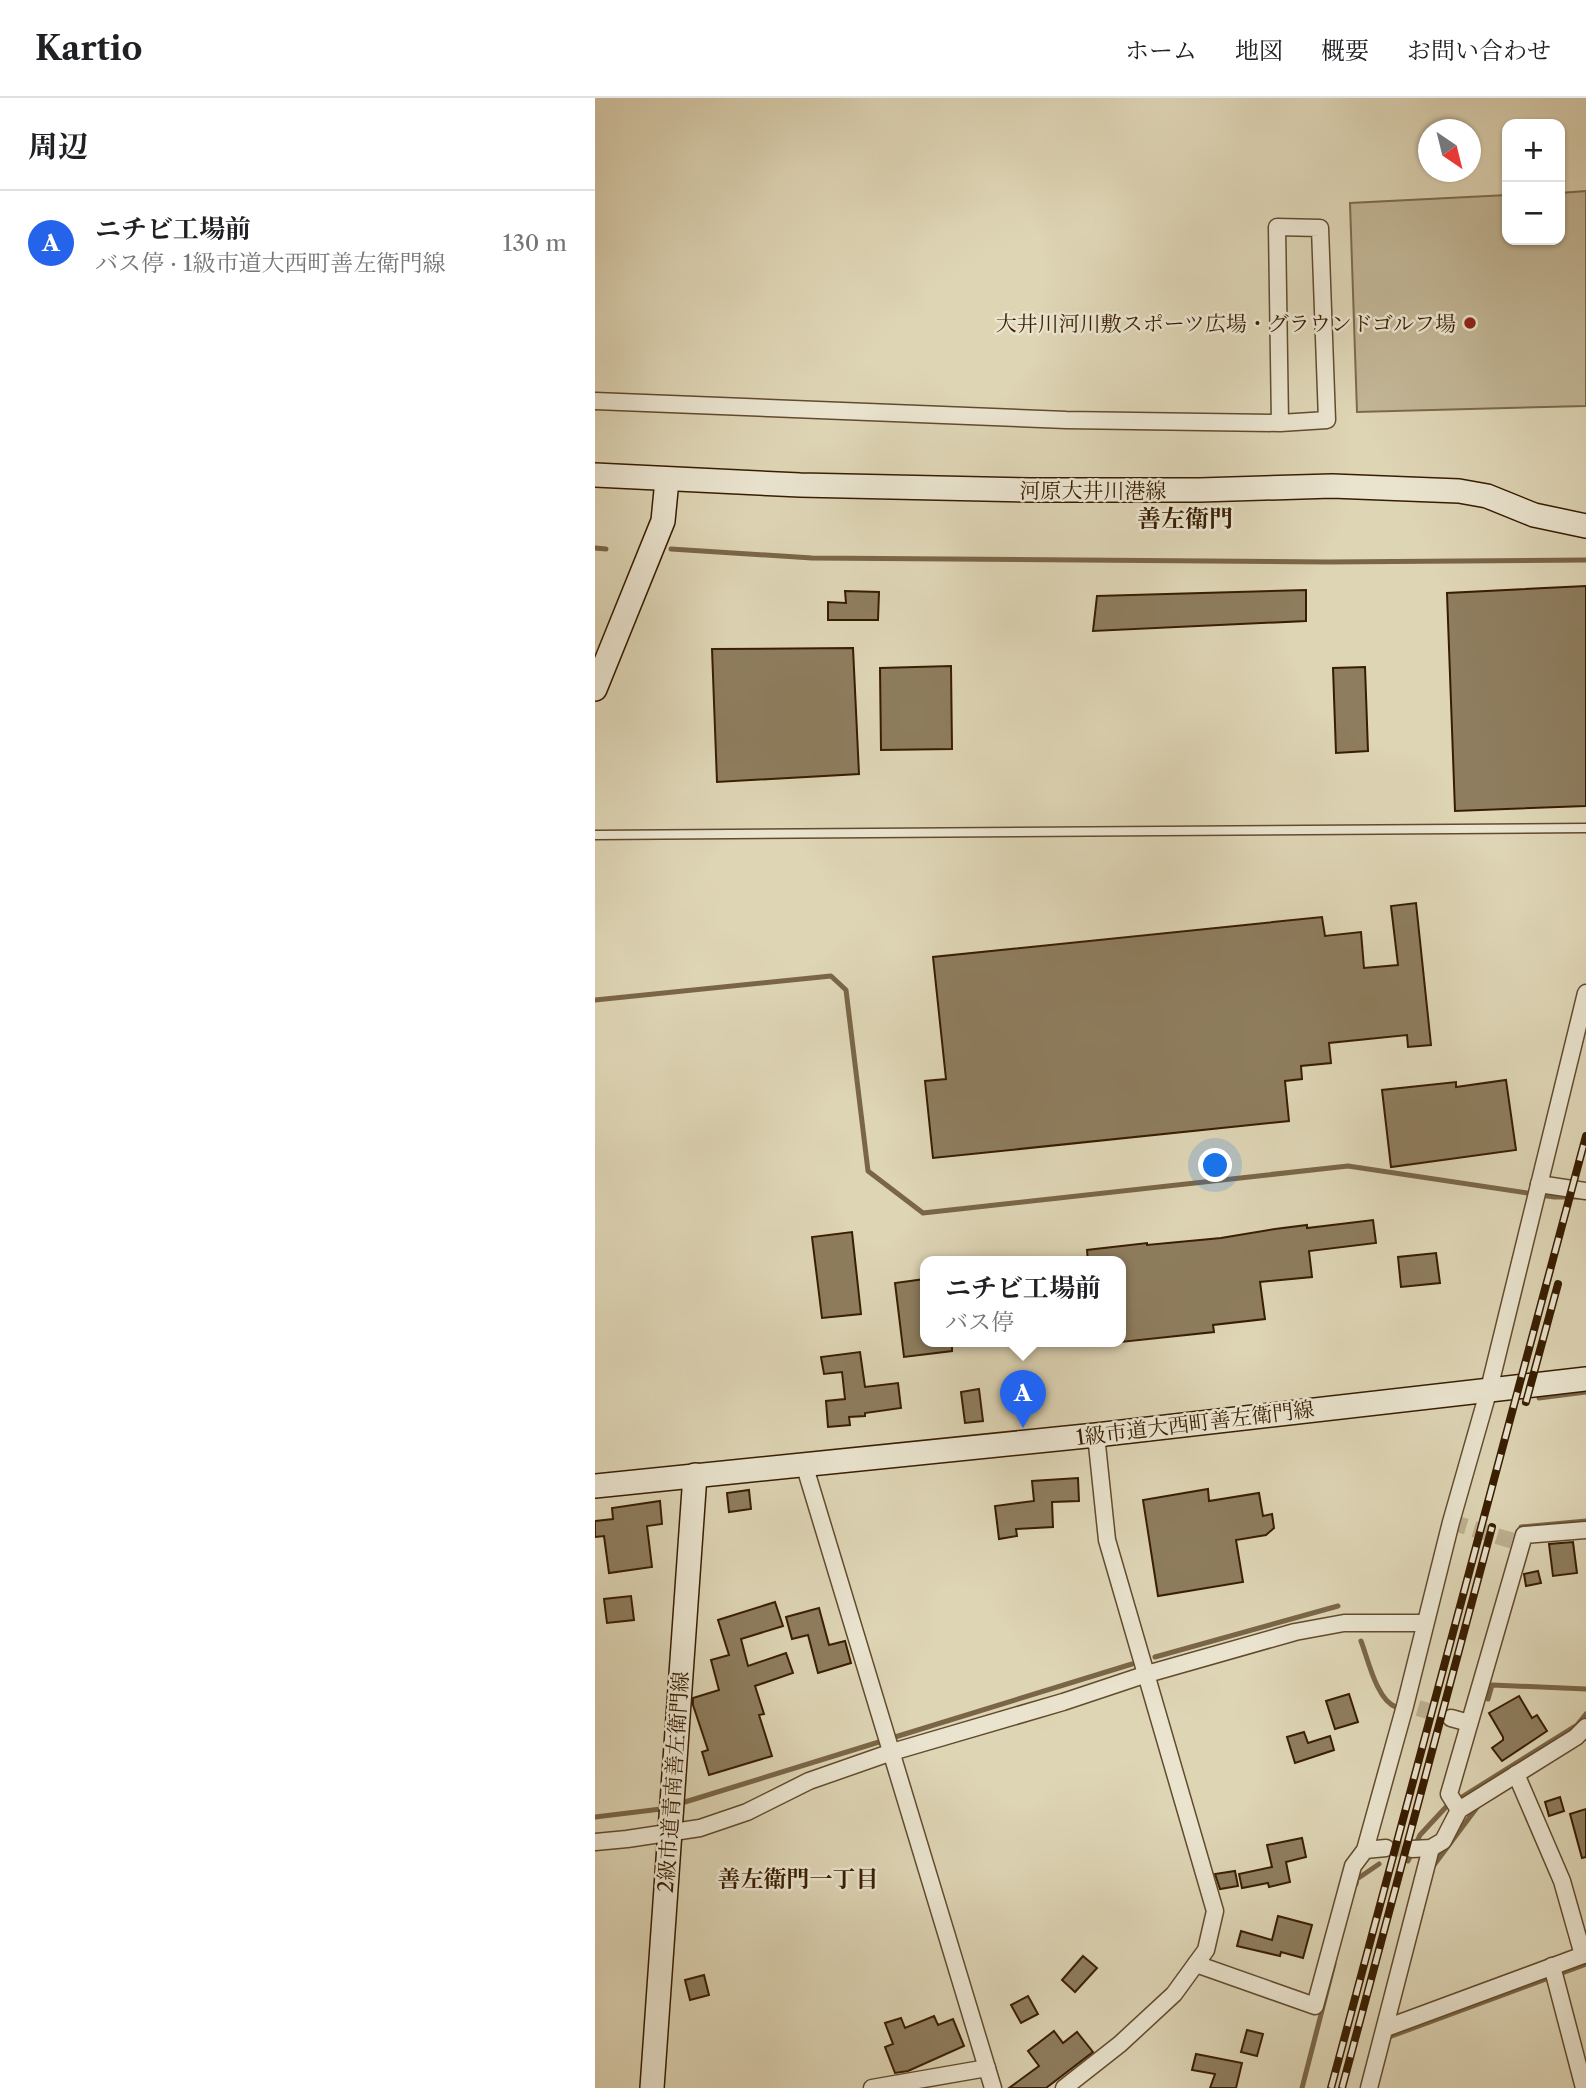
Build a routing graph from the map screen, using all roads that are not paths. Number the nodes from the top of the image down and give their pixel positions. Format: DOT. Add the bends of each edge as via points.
graph roads {
  1 [pos="595,401"];
  2 [pos="1280,423"];
  3 [pos="595,475"];
  4 [pos="667,480"];
  5 [pos="1586,526"];
  6 [pos="595,689"];
  7 [pos="1586,828"];
  8 [pos="595,835"];
  9 [pos="1586,993"];
  10 [pos="1539,1184"];
  11 [pos="1586,1191"];
  12 [pos="1586,1379"];
  13 [pos="1489,1389"];
  14 [pos="1096,1435"];
  15 [pos="804,1464"];
  16 [pos="695,1475"];
  17 [pos="595,1486"];
  18 [pos="1586,1530"];
  19 [pos="1425,1623"];
  20 [pos="1147,1674"];
  21 [pos="1451,1718"];
  22 [pos="1469,1723"];
  23 [pos="1586,1727"];
  24 [pos="892,1752"];
  25 [pos="1516,1774"];
  26 [pos="1459,1810"];
  27 [pos="670,1832"];
  28 [pos="595,1842"];
  29 [pos="1386,1848"];
  30 [pos="1431,1848"];
  31 [pos="1412,1849"];
  32 [pos="1365,1850"];
  33 [pos="1584,1954"];
  34 [pos="1196,1964"];
  35 [pos="1552,1966"];
  36 [pos="1386,2028"];
  37 [pos="987,2068"];
  38 [pos="652,2088"];
  39 [pos="872,2088"];
  40 [pos="993,2088"];
  41 [pos="1064,2088"];
  42 [pos="1369,2088"];
  43 [pos="1584,2088"];
  1 -- 2 [label="street" via="1039,419"];
  2 -- 2 [label="street" via="1327,420 1320,228 1277,227"];
  3 -- 4 [label="street, 河原大井川港線"];
  4 -- 5 [label="street, 河原大井川港線" via="1031,490 1332,485 1459,491"];
  4 -- 6 [label="street" via="663,521"];
  7 -- 8 [label="lane"];
  9 -- 10 [label="street"];
  10 -- 11 [label="street"];
  10 -- 13 [label="street"];
  12 -- 13 [label="street, 1級市道大西町善左衛門線"];
  13 -- 14 [label="street, 1級市道大西町善左衛門線"];
  13 -- 19 [label="street"];
  14 -- 15 [label="street, 1級市道大西町善左衛門線"];
  14 -- 20 [label="street" via="1107,1540"];
  15 -- 16 [label="street, 1級市道大西町善左衛門線"];
  15 -- 24 [label="street"];
  16 -- 17 [label="street, 1級市道大西町善左衛門線"];
  16 -- 27 [label="street, 2級市道青南善左衛門線"];
  18 -- 22 [label="street" via="1524,1535"];
  19 -- 20 [label="street" via="1344,1623 1295,1632"];
  19 -- 32 [label="street" via="1412,1707"];
  20 -- 24 [label="street"];
  20 -- 34 [label="street" via="1215,1912 1206,1950"];
  21 -- 22 [label="street"];
  22 -- 26 [label="street" via="1449,1794"];
  23 -- 25 [label="street"];
  24 -- 27 [label="street" via="809,1782 747,1812 700,1828"];
  24 -- 37 [label="street"];
  25 -- 26 [label="street"];
  25 -- 33 [label="street" via="1562,1881"];
  26 -- 30 [label="street" via="1443,1841"];
  27 -- 28 [label="street"];
  27 -- 38 [label="street, 2級市道青南善左衛門線"];
  29 -- 32 [label="street"];
  30 -- 31 [label="street"];
  30 -- 36 [label="street"];
  32 -- 34 [label="street" via="1353,1866 1315,2006"];
  33 -- 35 [label="street"];
  34 -- 41 [label="street" via="1174,1994"];
  35 -- 36 [label="street"];
  35 -- 43 [label="street"];
  36 -- 42 [label="street"];
  37 -- 39 [label="street"];
  37 -- 40 [label="street"];
}
